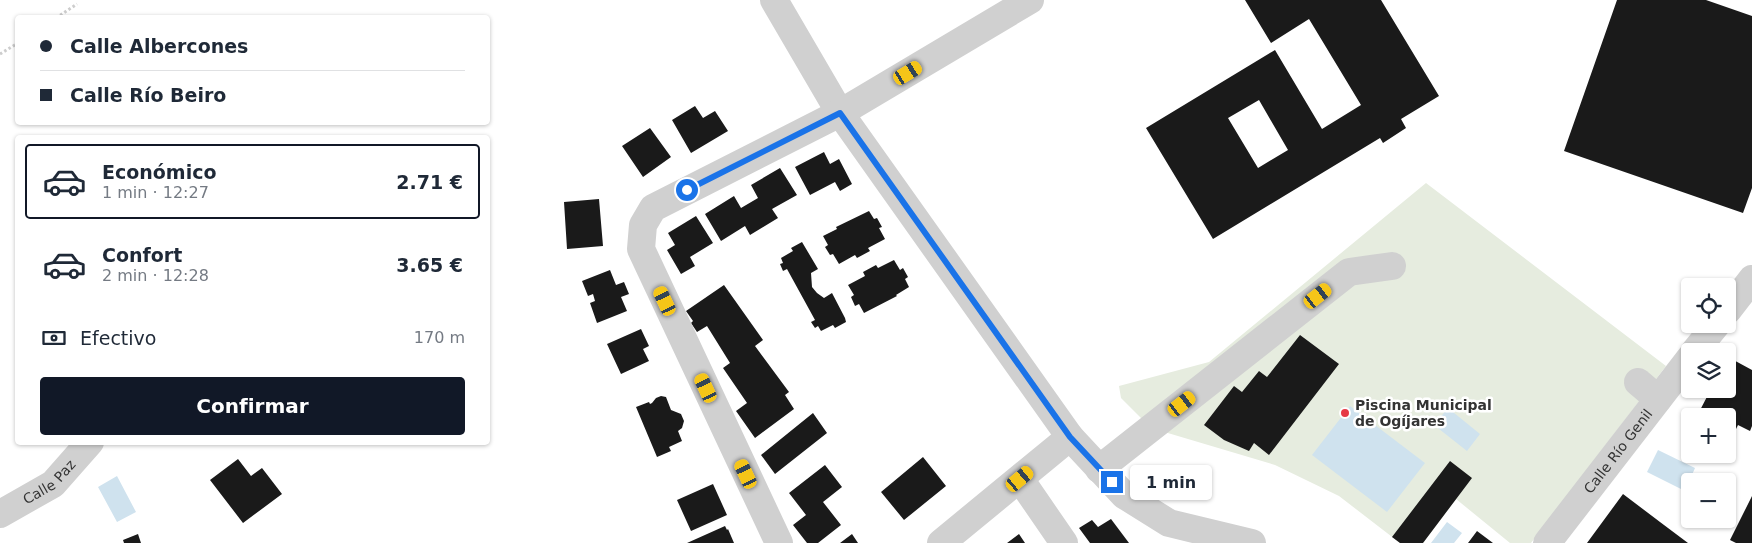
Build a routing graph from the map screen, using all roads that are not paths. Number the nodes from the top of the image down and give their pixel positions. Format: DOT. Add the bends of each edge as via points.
graph roads {
  1 [pos="774,0"];
  2 [pos="1030,0"];
  3 [pos="840,113"];
  4 [pos="1392,266"];
  5 [pos="1752,279"];
  6 [pos="1736,300"];
  7 [pos="1710,333"];
  8 [pos="1702,343"];
  9 [pos="1681,365"];
  10 [pos="1070,437"];
  11 [pos="87,445"];
  12 [pos="1099,469"];
  13 [pos="1020,479"];
  14 [pos="0,514"];
  15 [pos="779,543"];
  16 [pos="941,543"];
  17 [pos="1064,543"];
  18 [pos="1252,543"];
  19 [pos="1546,543"];
  1 -- 3 [label="street"];
  2 -- 3 [label="street"];
  3 -- 10 [label="street"];
  3 -- 15 [label="street" via="653,208 643,225 641,250"];
  4 -- 12 [label="street" via="1349,272"];
  5 -- 6 [label="street"];
  7 -- 8 [label="street"];
  9 -- 19 [label="street, Calle Río Genil" via="1648,391"];
  10 -- 12 [label="street"];
  10 -- 13 [label="street"];
  11 -- 14 [label="street, Calle Paz" via="54,484"];
  12 -- 18 [label="street" via="1124,495 1170,523"];
  13 -- 16 [label="street"];
  13 -- 17 [label="street"];
}
